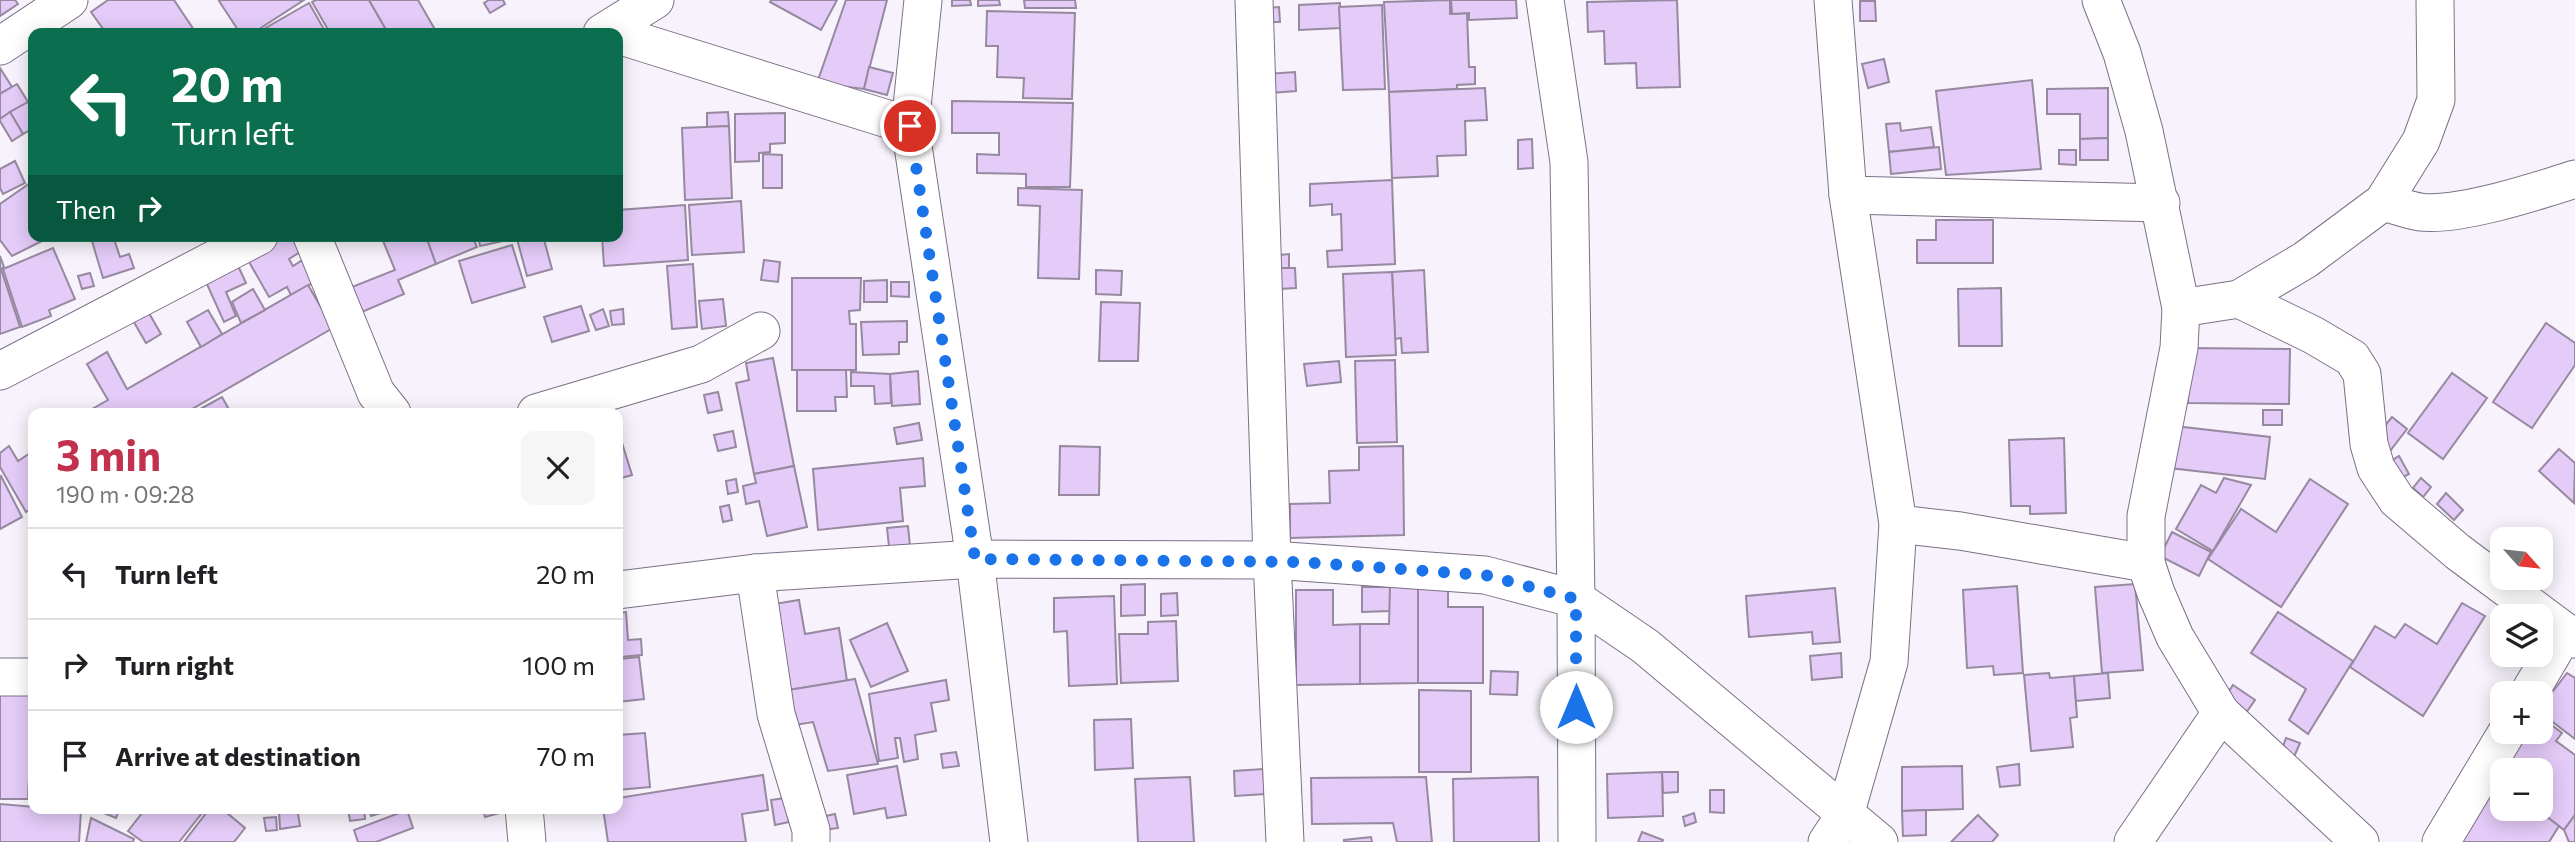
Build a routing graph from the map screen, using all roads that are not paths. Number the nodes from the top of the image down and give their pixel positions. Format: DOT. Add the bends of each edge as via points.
graph roads {
  1 [pos="69,0"];
  2 [pos="655,0"];
  3 [pos="923,0"];
  4 [pos="1254,0"];
  5 [pos="1545,0"];
  6 [pos="1833,0"];
  7 [pos="2101,0"];
  8 [pos="2435,0"];
  9 [pos="616,28"];
  10 [pos="623,37"];
  11 [pos="0,46"];
  12 [pos="910,126"];
  13 [pos="2575,179"];
  14 [pos="1848,195"];
  15 [pos="2383,202"];
  16 [pos="2161,203"];
  17 [pos="247,242"];
  18 [pos="314,242"];
  19 [pos="2239,299"];
  20 [pos="2181,308"];
  21 [pos="761,331"];
  22 [pos="0,371"];
  23 [pos="388,408"];
  24 [pos="552,408"];
  25 [pos="1898,524"];
  26 [pos="975,559"];
  27 [pos="1272,560"];
  28 [pos="2146,563"];
  29 [pos="755,573"];
  30 [pos="623,589"];
  31 [pos="1576,599"];
  32 [pos="2570,635"];
  33 [pos="0,677"];
  34 [pos="28,677"];
  35 [pos="2537,681"];
  36 [pos="2221,713"];
  37 [pos="2500,744"];
  38 [pos="525,814"];
  39 [pos="1836,828"];
  40 [pos="527,842"];
  41 [pos="811,842"];
  42 [pos="1009,842"];
  43 [pos="1285,842"];
  44 [pos="1577,842"];
  45 [pos="1879,842"];
  46 [pos="2133,842"];
  47 [pos="2360,842"];
  48 [pos="2441,842"];
  1 -- 11 [label="street"];
  2 -- 9 [label="street"];
  3 -- 12 [label="street"];
  4 -- 27 [label="street"];
  5 -- 31 [label="street" via="1569,162"];
  6 -- 14 [label="street"];
  7 -- 16 [label="street" via="2126,66"];
  8 -- 15 [label="street" via="2436,100 2421,141"];
  10 -- 12 [label="street"];
  12 -- 26 [label="street"];
  13 -- 15 [label="street" via="2464,209 2422,212"];
  14 -- 16 [label="street"];
  14 -- 25 [label="street"];
  15 -- 19 [label="street" via="2305,260"];
  16 -- 20 [label="street"];
  17 -- 22 [label="street"];
  18 -- 23 [label="street" via="376,393"];
  19 -- 20 [label="street"];
  19 -- 32 [label="street" via="2352,358 2362,374 2376,468 2397,500"];
  20 -- 28 [label="street" via="2179,348 2146,516"];
  21 -- 24 [label="street" via="701,363"];
  25 -- 28 [label="street"];
  25 -- 39 [label="street" via="1889,662"];
  26 -- 27 [label="street"];
  26 -- 29 [label="street"];
  26 -- 42 [label="street"];
  27 -- 31 [label="street" via="1485,575"];
  27 -- 43 [label="street"];
  28 -- 36 [label="street" via="2175,637"];
  29 -- 30 [label="street"];
  29 -- 41 [label="street" via="776,714"];
  31 -- 39 [label="street" via="1645,646"];
  31 -- 44 [label="street"];
  32 -- 35 [label="street"];
  33 -- 34 [label="street"];
  36 -- 46 [label="street"];
  36 -- 47 [label="street"];
  37 -- 48 [label="street"];
  38 -- 40 [label="street"];
  39 -- 45 [label="street"];
}
